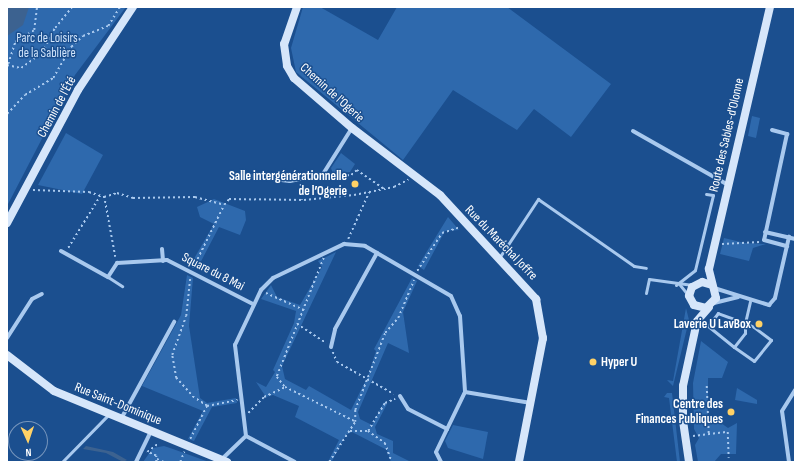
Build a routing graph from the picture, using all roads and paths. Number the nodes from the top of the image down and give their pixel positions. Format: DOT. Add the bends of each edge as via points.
graph roads {
  1 [pos="37,7"];
  2 [pos="72,7"];
  3 [pos="120,7"];
  4 [pos="134,7"];
  5 [pos="297,7"];
  6 [pos="770,7"];
  7 [pos="8,64"];
  8 [pos="7,114"];
  9 [pos="352,128"];
  10 [pos="772,130"];
  11 [pos="633,131"];
  12 [pos="323,174"];
  13 [pos="412,175"];
  14 [pos="249,176"];
  15 [pos="728,185"];
  16 [pos="302,188"];
  17 [pos="384,189"];
  18 [pos="27,190"];
  19 [pos="369,192"];
  20 [pos="706,194"];
  21 [pos="100,196"];
  22 [pos="104,197"];
  23 [pos="302,200"];
  24 [pos="224,206"];
  25 [pos="7,223"];
  26 [pos="465,224"];
  27 [pos="765,232"];
  28 [pos="789,237"];
  29 [pos="795,239"];
  30 [pos="764,240"];
  31 [pos="715,242"];
  32 [pos="348,243"];
  33 [pos="787,246"];
  34 [pos="162,249"];
  35 [pos="63,252"];
  36 [pos="323,253"];
  37 [pos="377,253"];
  38 [pos="499,258"];
  39 [pos="163,261"];
  40 [pos="117,263"];
  41 [pos="646,268"];
  42 [pos="709,269"];
  43 [pos="192,273"];
  44 [pos="416,275"];
  45 [pos="108,277"];
  46 [pos="696,284"];
  47 [pos="676,285"];
  48 [pos="680,285"];
  49 [pos="122,286"];
  50 [pos="713,287"];
  51 [pos="261,290"];
  52 [pos="646,292"];
  53 [pos="42,294"];
  54 [pos="738,297"];
  55 [pos="691,299"];
  56 [pos="750,302"];
  57 [pos="253,304"];
  58 [pos="711,305"];
  59 [pos="304,310"];
  60 [pos="697,321"];
  61 [pos="174,322"];
  62 [pos="745,323"];
  63 [pos="297,324"];
  64 [pos="7,338"];
  65 [pos="331,347"];
  66 [pos="734,347"];
  67 [pos="7,355"];
  68 [pos="367,380"];
  69 [pos="707,386"];
  70 [pos="285,387"];
  71 [pos="795,390"];
  72 [pos="465,392"];
  73 [pos="400,396"];
  74 [pos="242,400"];
  75 [pos="531,403"];
  76 [pos="207,406"];
  77 [pos="109,414"];
  78 [pos="244,414"];
  79 [pos="121,418"];
  80 [pos="354,422"];
  81 [pos="447,429"];
  82 [pos="350,430"];
  83 [pos="368,431"];
  84 [pos="150,434"];
  85 [pos="709,434"];
  86 [pos="246,436"];
  87 [pos="685,437"];
  88 [pos="186,445"];
  89 [pos="729,458"];
  90 [pos="157,459"];
  91 [pos="224,461"];
  92 [pos="62,462"];
  93 [pos="136,462"];
  94 [pos="156,462"];
  95 [pos="164,462"];
  96 [pos="180,462"];
  97 [pos="295,462"];
  98 [pos="329,462"];
  99 [pos="392,462"];
  100 [pos="441,462"];
  101 [pos="519,462"];
  102 [pos="689,462"];
  103 [pos="789,462"];
  1 -- 7 [label="path" via="34,30 15,42"];
  2 -- 7 [label="path" via="55,28 42,53 21,68"];
  3 -- 8 [label="path" via="108,26 83,36 71,47 53,78 26,95"];
  4 -- 18 [label="street, Chemin de l'Été" via="78,90"];
  5 -- 9 [label="street, Chemin de l'Ogerie" via="284,44 287,66 294,78"];
  6 -- 15 [label="street, Route des Sables-d'Olonne"];
  9 -- 12 [label="street"];
  9 -- 13 [label="street, Chemin de l'Ogerie"];
  10 -- 27 [label="street" via="787,134"];
  11 -- 15 [label="street"];
  12 -- 14 [label="street" via="290,181"];
  12 -- 17 [label="path" via="326,178 351,175 357,170"];
  13 -- 17 [label="path" via="394,187"];
  13 -- 26 [label="street, Rue du Maréchal Joffre" via="440,195"];
  15 -- 31 [label="street, Route des Sables-d'Olonne"];
  16 -- 23 [label="path"];
  17 -- 19 [label="path"];
  18 -- 21 [label="path" via="89,192"];
  18 -- 25 [label="street, Chemin de l'Été"];
  19 -- 23 [label="path"];
  19 -- 32 [label="path" via="348,234"];
  20 -- 47 [label="lane" via="712,195 695,270"];
  21 -- 22 [label="path"];
  21 -- 35 [label="path"];
  22 -- 24 [label="path" via="117,193 133,198 194,197"];
  22 -- 40 [label="path"];
  23 -- 24 [label="path" via="229,199"];
  24 -- 43 [label="path"];
  26 -- 38 [label="street, Rue du Maréchal Joffre"];
  26 -- 44 [label="path" via="442,233"];
  27 -- 28 [label="street"];
  27 -- 30 [label="street"];
  28 -- 29 [label="street"];
  28 -- 33 [label="street"];
  30 -- 31 [label="path" via="748,245"];
  30 -- 33 [label="street"];
  31 -- 42 [label="street, Route des Sables-d'Olonne"];
  32 -- 36 [label="street"];
  32 -- 37 [label="street"];
  33 -- 56 [label="street" via="773,302 766,305"];
  34 -- 39 [label="street, Square du 8 Mai"];
  35 -- 45 [label="street"];
  36 -- 51 [label="street" via="273,278"];
  36 -- 59 [label="path" via="325,262"];
  37 -- 44 [label="street"];
  37 -- 65 [label="street" via="335,329"];
  38 -- 41 [label="lane" via="538,199 634,266"];
  38 -- 75 [label="street, Rue du Maréchal Joffre" via="533,294 543,323"];
  39 -- 40 [label="street, Square du 8 Mai"];
  39 -- 43 [label="street, Square du 8 Mai"];
  40 -- 45 [label="street"];
  42 -- 46 [label="street, Route des Sables-d'Olonne"];
  42 -- 50 [label="street, Route des Sables-d'Olonne"];
  43 -- 57 [label="street, Square du 8 Mai"];
  43 -- 76 [label="path" via="186,316 172,355 173,368 176,378 187,391"];
  44 -- 68 [label="path" via="398,318 385,333"];
  44 -- 72 [label="street" via="448,292 457,305"];
  45 -- 49 [label="lane"];
  46 -- 48 [label="lane"];
  46 -- 50 [label="street"];
  46 -- 55 [label="street"];
  47 -- 48 [label="lane"];
  47 -- 52 [label="lane" via="649,279"];
  48 -- 55 [label="lane"];
  50 -- 54 [label="street"];
  50 -- 58 [label="street, Route des Sables-d'Olonne"];
  51 -- 57 [label="street"];
  51 -- 59 [label="path"];
  53 -- 64 [label="street" via="32,299"];
  54 -- 56 [label="street"];
  54 -- 58 [label="street"];
  55 -- 58 [label="street" via="700,308"];
  55 -- 60 [label="street"];
  56 -- 62 [label="lane"];
  57 -- 74 [label="street" via="235,345"];
  58 -- 60 [label="street"];
  59 -- 63 [label="path"];
  60 -- 87 [label="street" via="683,386"];
  61 -- 79 [label="street"];
  62 -- 66 [label="lane" via="745,333"];
  62 -- 66 [label="lane" via="718,313 711,317 708,326"];
  62 -- 66 [label="lane" via="770,340 754,361"];
  63 -- 65 [label="path"];
  63 -- 70 [label="path" via="277,377"];
  65 -- 68 [label="path" via="337,362"];
  67 -- 77 [label="street, Rue Saint-Dominique" via="54,391"];
  68 -- 73 [label="path"];
  68 -- 80 [label="path"];
  69 -- 85 [label="path"];
  70 -- 78 [label="path" via="264,397 252,412"];
  70 -- 80 [label="path"];
  71 -- 103 [label="street" via="782,411"];
  72 -- 75 [label="street"];
  72 -- 81 [label="street"];
  73 -- 81 [label="street" via="408,409"];
  73 -- 83 [label="path" via="385,403"];
  74 -- 76 [label="path"];
  74 -- 78 [label="street"];
  75 -- 101 [label="street, Rue du Maréchal Joffre"];
  76 -- 88 [label="path"];
  77 -- 79 [label="street, Rue Saint-Dominique"];
  77 -- 92 [label="lane"];
  78 -- 86 [label="street"];
  79 -- 84 [label="street, Rue Saint-Dominique"];
  80 -- 82 [label="path"];
  81 -- 100 [label="street" via="436,452"];
  82 -- 83 [label="path"];
  82 -- 98 [label="path"];
  83 -- 99 [label="path" via="385,443"];
  84 -- 88 [label="street, Rue Saint-Dominique"];
  84 -- 90 [label="path" via="160,442 147,452"];
  84 -- 93 [label="street"];
  85 -- 87 [label="path"];
  85 -- 89 [label="path" via="728,432"];
  86 -- 91 [label="street"];
  86 -- 97 [label="street"];
  87 -- 102 [label="street"];
  88 -- 91 [label="street, Rue Saint-Dominique"];
  88 -- 96 [label="path"];
  90 -- 94 [label="path"];
  90 -- 95 [label="path"];
}
